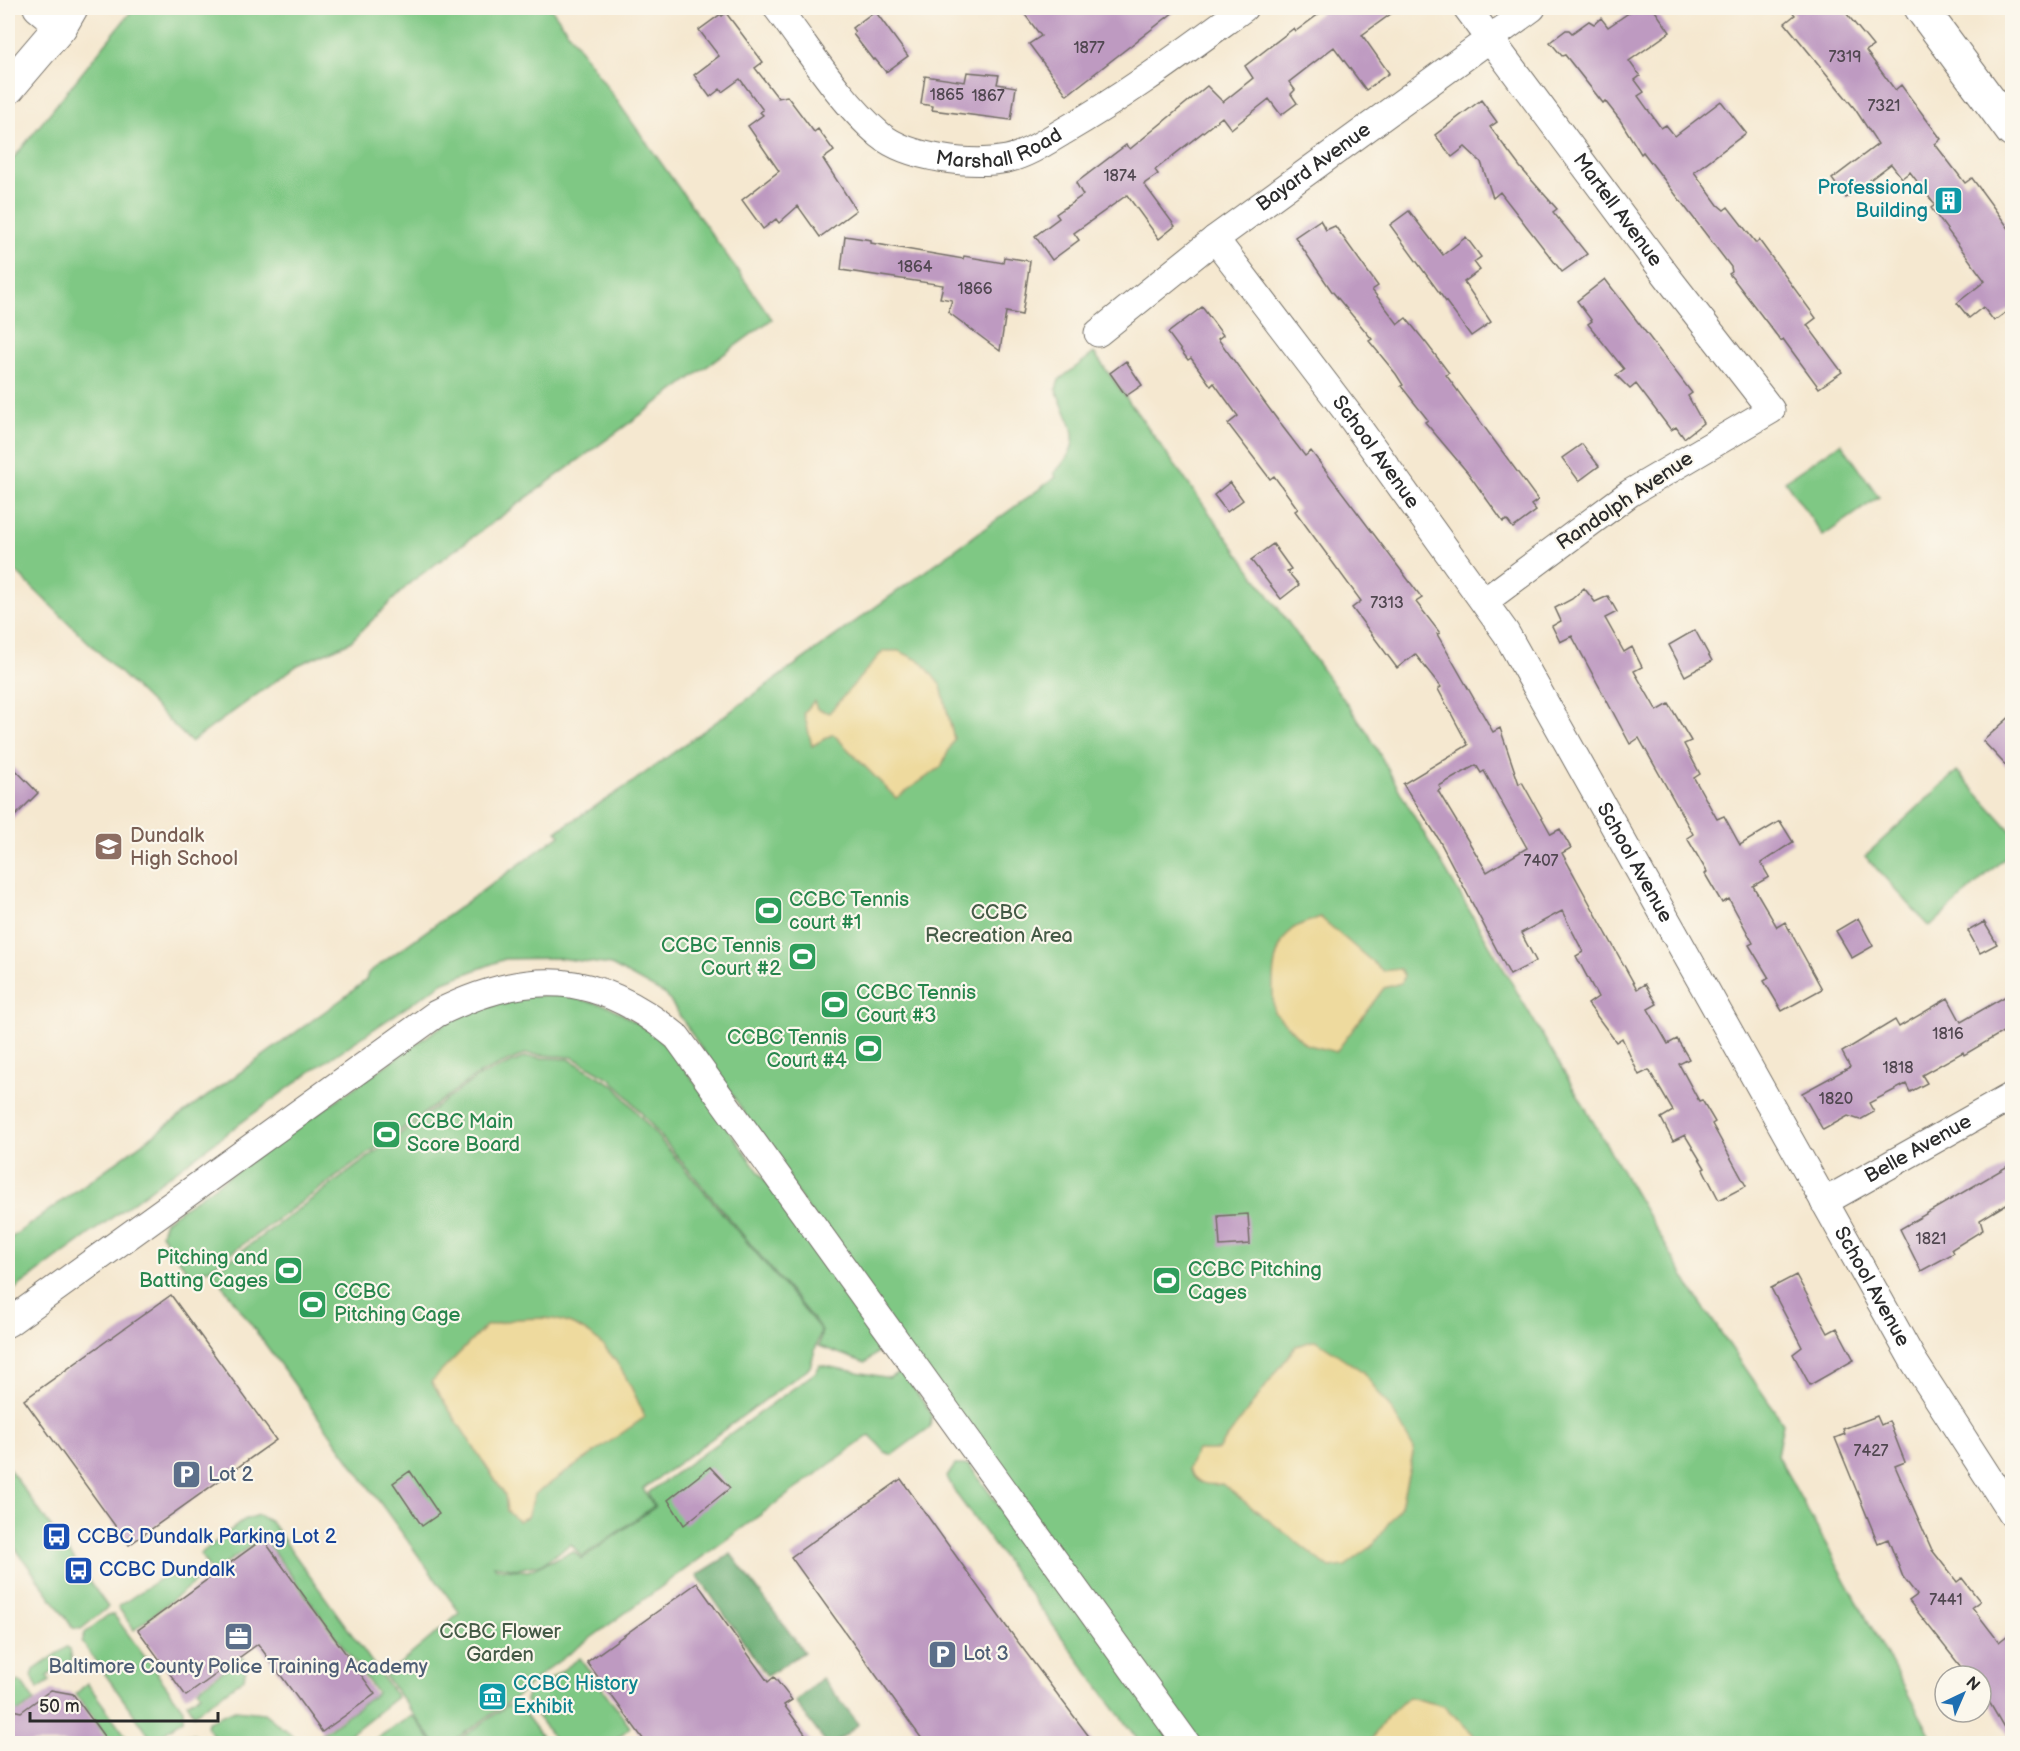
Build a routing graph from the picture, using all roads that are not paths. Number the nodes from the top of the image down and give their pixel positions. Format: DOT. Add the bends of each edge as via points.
graph roads {
  1 [pos="777,8"];
  2 [pos="1244,8"];
  3 [pos="1467,8"];
  4 [pos="1532,8"];
  5 [pos="1921,8"];
  6 [pos="56,14"];
  7 [pos="1490,39"];
  8 [pos="8,88"];
  9 [pos="2013,131"];
  10 [pos="1215,239"];
  11 [pos="1098,333"];
  12 [pos="1771,410"];
  13 [pos="1485,601"];
  14 [pos="2013,1096"];
  15 [pos="1824,1202"];
  16 [pos="8,1323"];
  17 [pos="2010,1506"];
  18 [pos="1187,1743"];
  1 -- 2 [label="street, Marshall Road" via="855,110 881,136 935,157 977,162 1009,159 1080,123"];
  3 -- 7 [label="street, Martell Avenue"];
  4 -- 7 [label="street, Bayard Avenue"];
  5 -- 9 [label="main road"];
  6 -- 8 [label="main road"];
  7 -- 10 [label="street, Bayard Avenue"];
  7 -- 12 [label="street, Martell Avenue"];
  10 -- 11 [label="street, Bayard Avenue"];
  10 -- 13 [label="street, School Avenue"];
  12 -- 13 [label="street, Randolph Avenue" via="1630,493"];
  13 -- 15 [label="street, School Avenue"];
  14 -- 15 [label="street, Belle Avenue"];
  15 -- 17 [label="street, School Avenue" via="1934,1395"];
  16 -- 18 [label="street" via="436,1014 473,995 534,982 562,983 614,996 650,1015 677,1037"];
}
